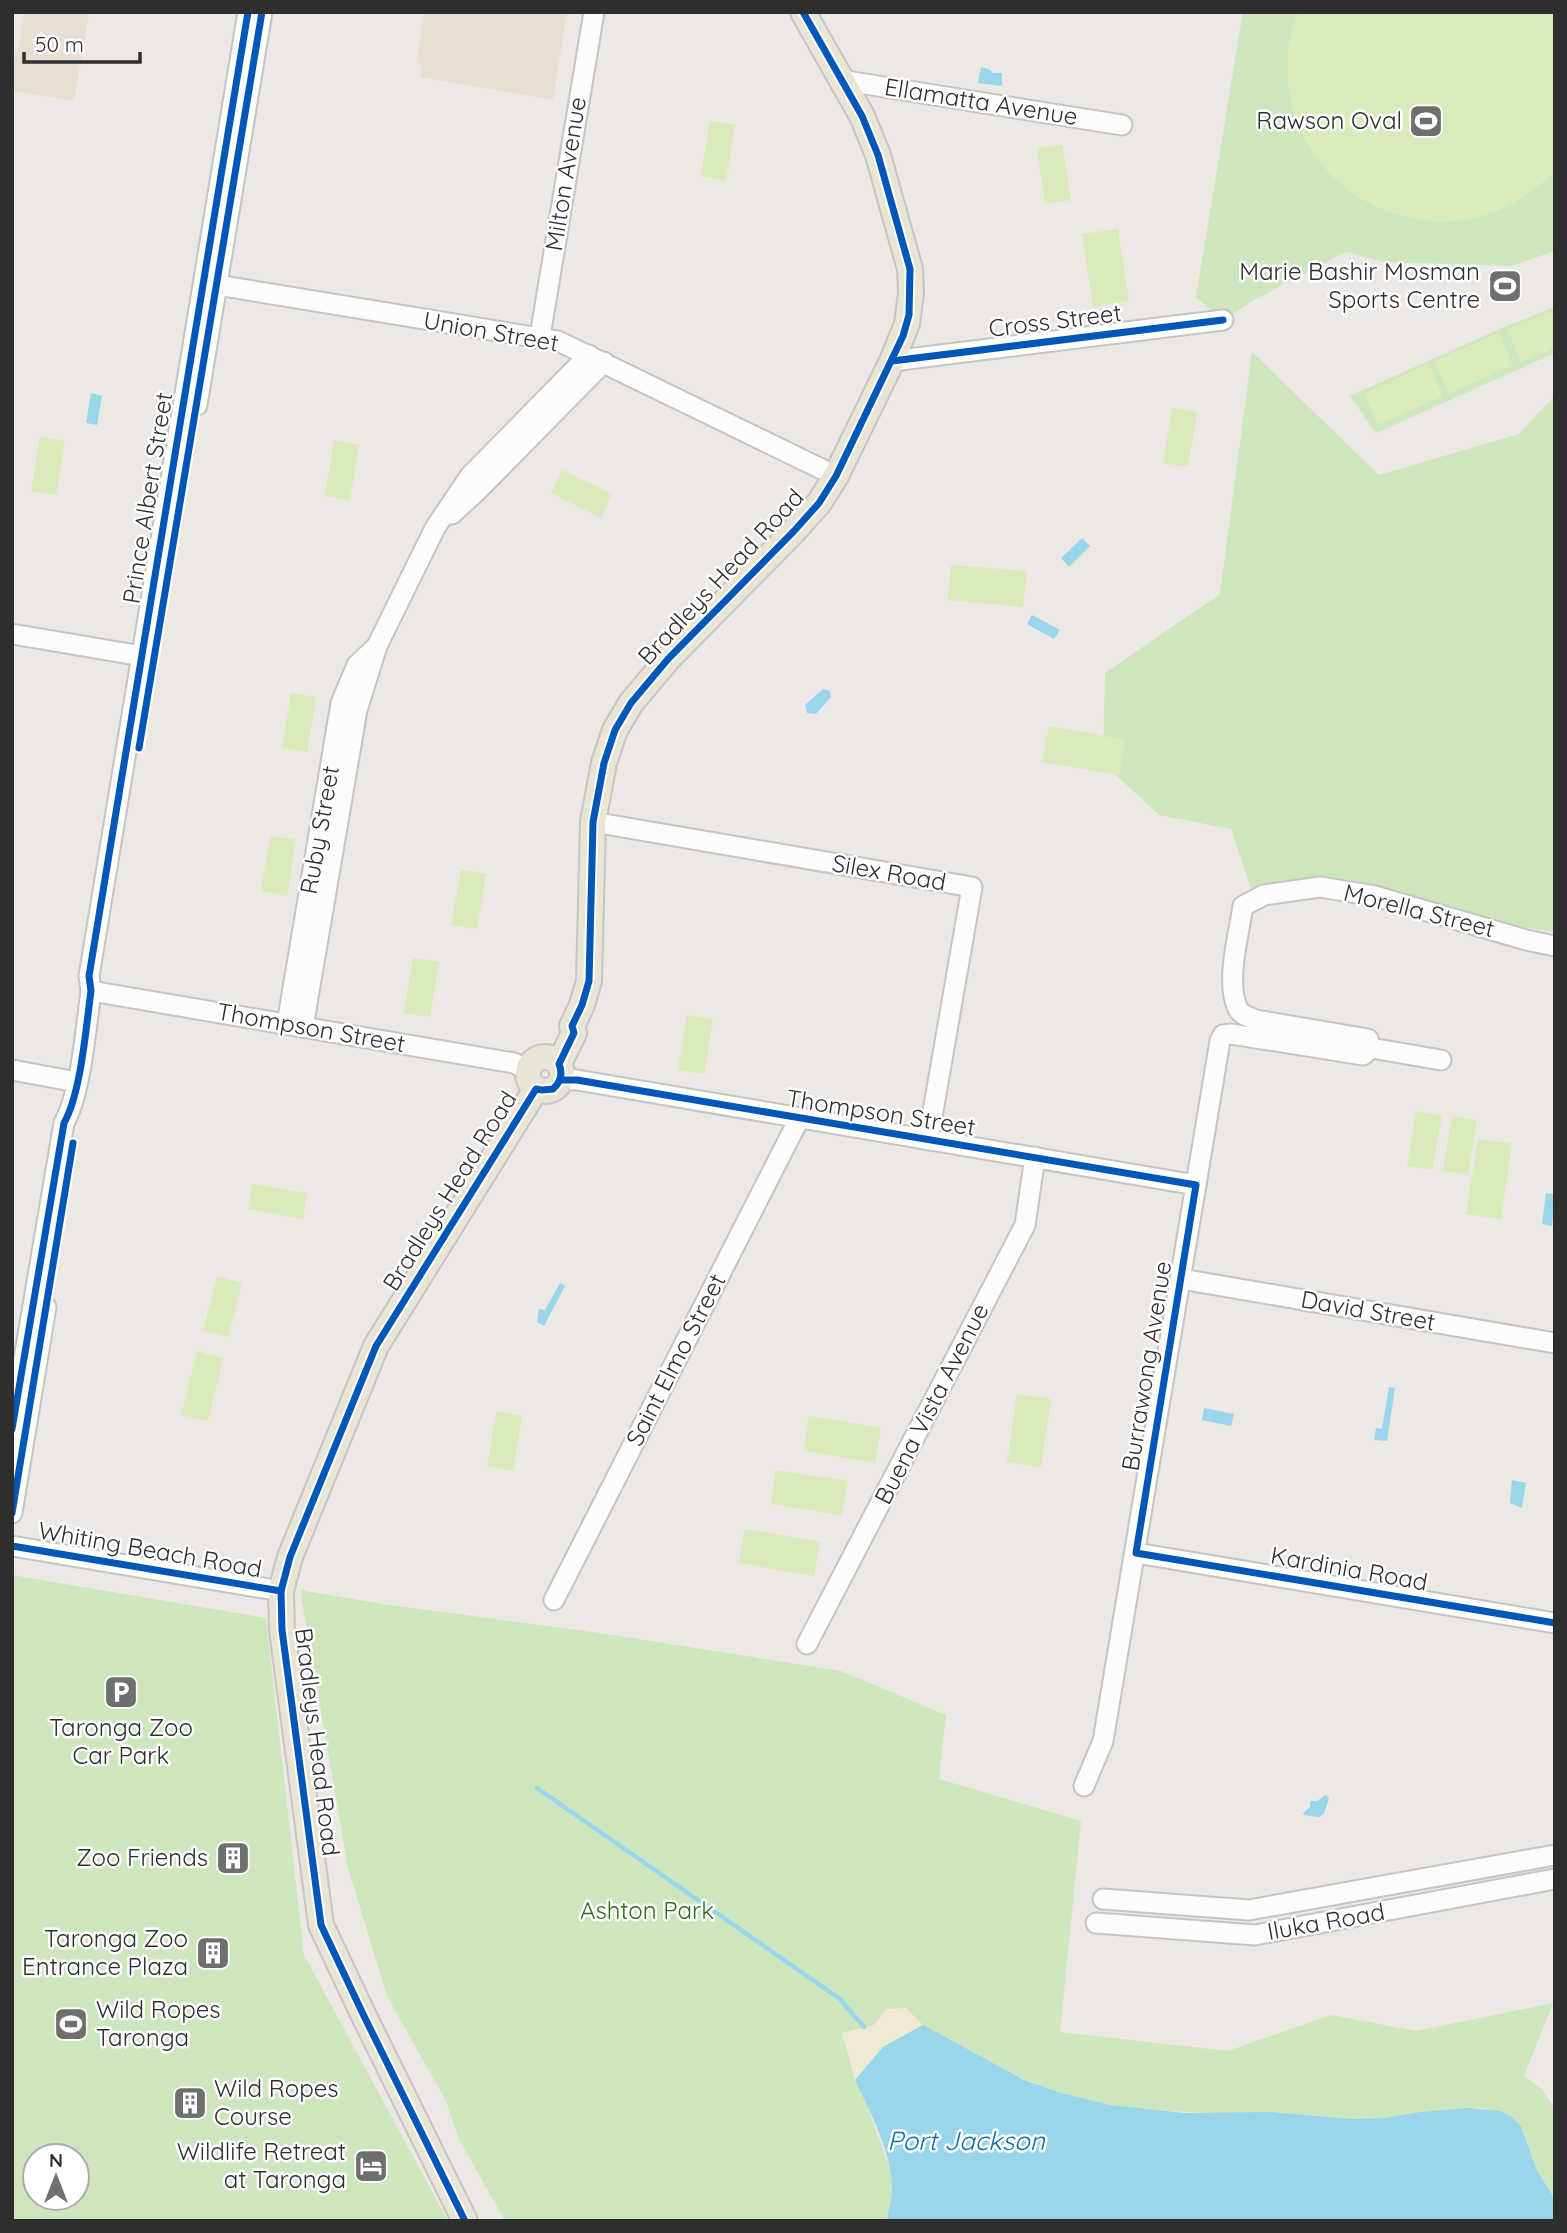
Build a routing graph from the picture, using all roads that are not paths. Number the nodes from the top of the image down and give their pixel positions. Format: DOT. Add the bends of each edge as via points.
graph roads {
  1 [pos="248,12"];
  2 [pos="262,12"];
  3 [pos="594,12"];
  4 [pos="803,12"];
  5 [pos="840,80"];
  6 [pos="1122,125"];
  7 [pos="210,283"];
  8 [pos="1223,320"];
  9 [pos="540,336"];
  10 [pos="597,358"];
  11 [pos="892,361"];
  12 [pos="836,476"];
  13 [pos="12,634"];
  14 [pos="142,656"];
  15 [pos="593,822"];
  16 [pos="1555,946"];
  17 [pos="92,991"];
  18 [pos="295,1026"];
  19 [pos="1371,1048"];
  20 [pos="1441,1060"];
  21 [pos="12,1070"];
  22 [pos="546,1072"];
  23 [pos="77,1082"];
  24 [pos="72,1109"];
  25 [pos="799,1119"];
  26 [pos="928,1140"];
  27 [pos="1035,1157"];
  28 [pos="1196,1185"];
  29 [pos="1181,1279"];
  30 [pos="1555,1343"];
  31 [pos="18,1363"];
  32 [pos="12,1429"];
  33 [pos="12,1513"];
  34 [pos="12,1546"];
  35 [pos="1136,1553"];
  36 [pos="281,1591"];
  37 [pos="554,1600"];
  38 [pos="1555,1623"];
  39 [pos="807,1644"];
  40 [pos="1084,1786"];
  41 [pos="1555,1855"];
  42 [pos="1555,1879"];
  43 [pos="1103,1899"];
  44 [pos="1096,1923"];
  45 [pos="465,2221"];
  1 -- 7 [label="street, Prince Albert Street"];
  2 -- 7 [label="street, Prince Albert Street"];
  3 -- 9 [label="street, Milton Avenue"];
  4 -- 5 [label="main road, Bradleys Head Road"];
  5 -- 6 [label="street, Ellamatta Avenue"];
  5 -- 11 [label="main road, Bradleys Head Road" via="878,155 910,269 909,315"];
  7 -- 9 [label="street, Union Street"];
  7 -- 14 [label="street, Prince Albert Street"];
  7 -- 17 [label="street, Prince Albert Street" via="100,978"];
  8 -- 11 [label="street, Cross Street"];
  9 -- 10 [label="street, Union Street"];
  10 -- 12 [label="street, Union Street"];
  10 -- 18 [label="street, Ruby Street" via="480,489 435,528 377,646 357,665 341,703"];
  11 -- 12 [label="main road, Bradleys Head Road"];
  12 -- 15 [label="main road, Bradleys Head Road" via="807,517 631,703 615,730 604,763"];
  13 -- 14 [label="street"];
  14 -- 17 [label="street, Prince Albert Street" via="90,969"];
  15 -- 22 [label="main road, Bradleys Head Road" via="589,982 572,1026 566,1029"];
  15 -- 26 [label="street, Silex Road" via="972,887"];
  16 -- 19 [label="street, Morella Street" via="1375,896 1320,887 1264,895 1243,906 1232,976 1238,1010 1256,1020 1368,1039"];
  17 -- 18 [label="street, Thompson Street"];
  17 -- 23 [label="street, Prince Albert Street"];
  18 -- 22 [label="street, Thompson Street"];
  19 -- 20 [label="street"];
  19 -- 28 [label="street, Burrawong Avenue" via="1363,1055 1223,1035"];
  21 -- 23 [label="street"];
  22 -- 25 [label="street, Thompson Street"];
  22 -- 36 [label="main road, Bradleys Head Road" via="376,1346 290,1558"];
  23 -- 24 [label="street, Prince Albert Street"];
  24 -- 31 [label="street, Prince Albert Street" via="64,1123"];
  24 -- 33 [label="street, Prince Albert Street" via="76,1126"];
  25 -- 26 [label="street, Thompson Street"];
  25 -- 37 [label="street, Saint Elmo Street"];
  26 -- 27 [label="street, Thompson Street"];
  27 -- 28 [label="street, Thompson Street"];
  27 -- 39 [label="street, Buena Vista Avenue" via="1025,1225"];
  28 -- 29 [label="street, Burrawong Avenue"];
  29 -- 30 [label="street, David Street"];
  29 -- 35 [label="street, Burrawong Avenue"];
  31 -- 32 [label="street, Prince Albert Street"];
  34 -- 36 [label="street, Whiting Beach Road"];
  35 -- 38 [label="street, Kardinia Road"];
  35 -- 40 [label="street, Burrawong Avenue" via="1103,1741"];
  36 -- 45 [label="main road, Bradleys Head Road" via="282,1630 321,1925"];
  41 -- 43 [label="street, Iluka Road" via="1250,1910"];
  42 -- 44 [label="street, Iluka Road" via="1255,1935"];
}
